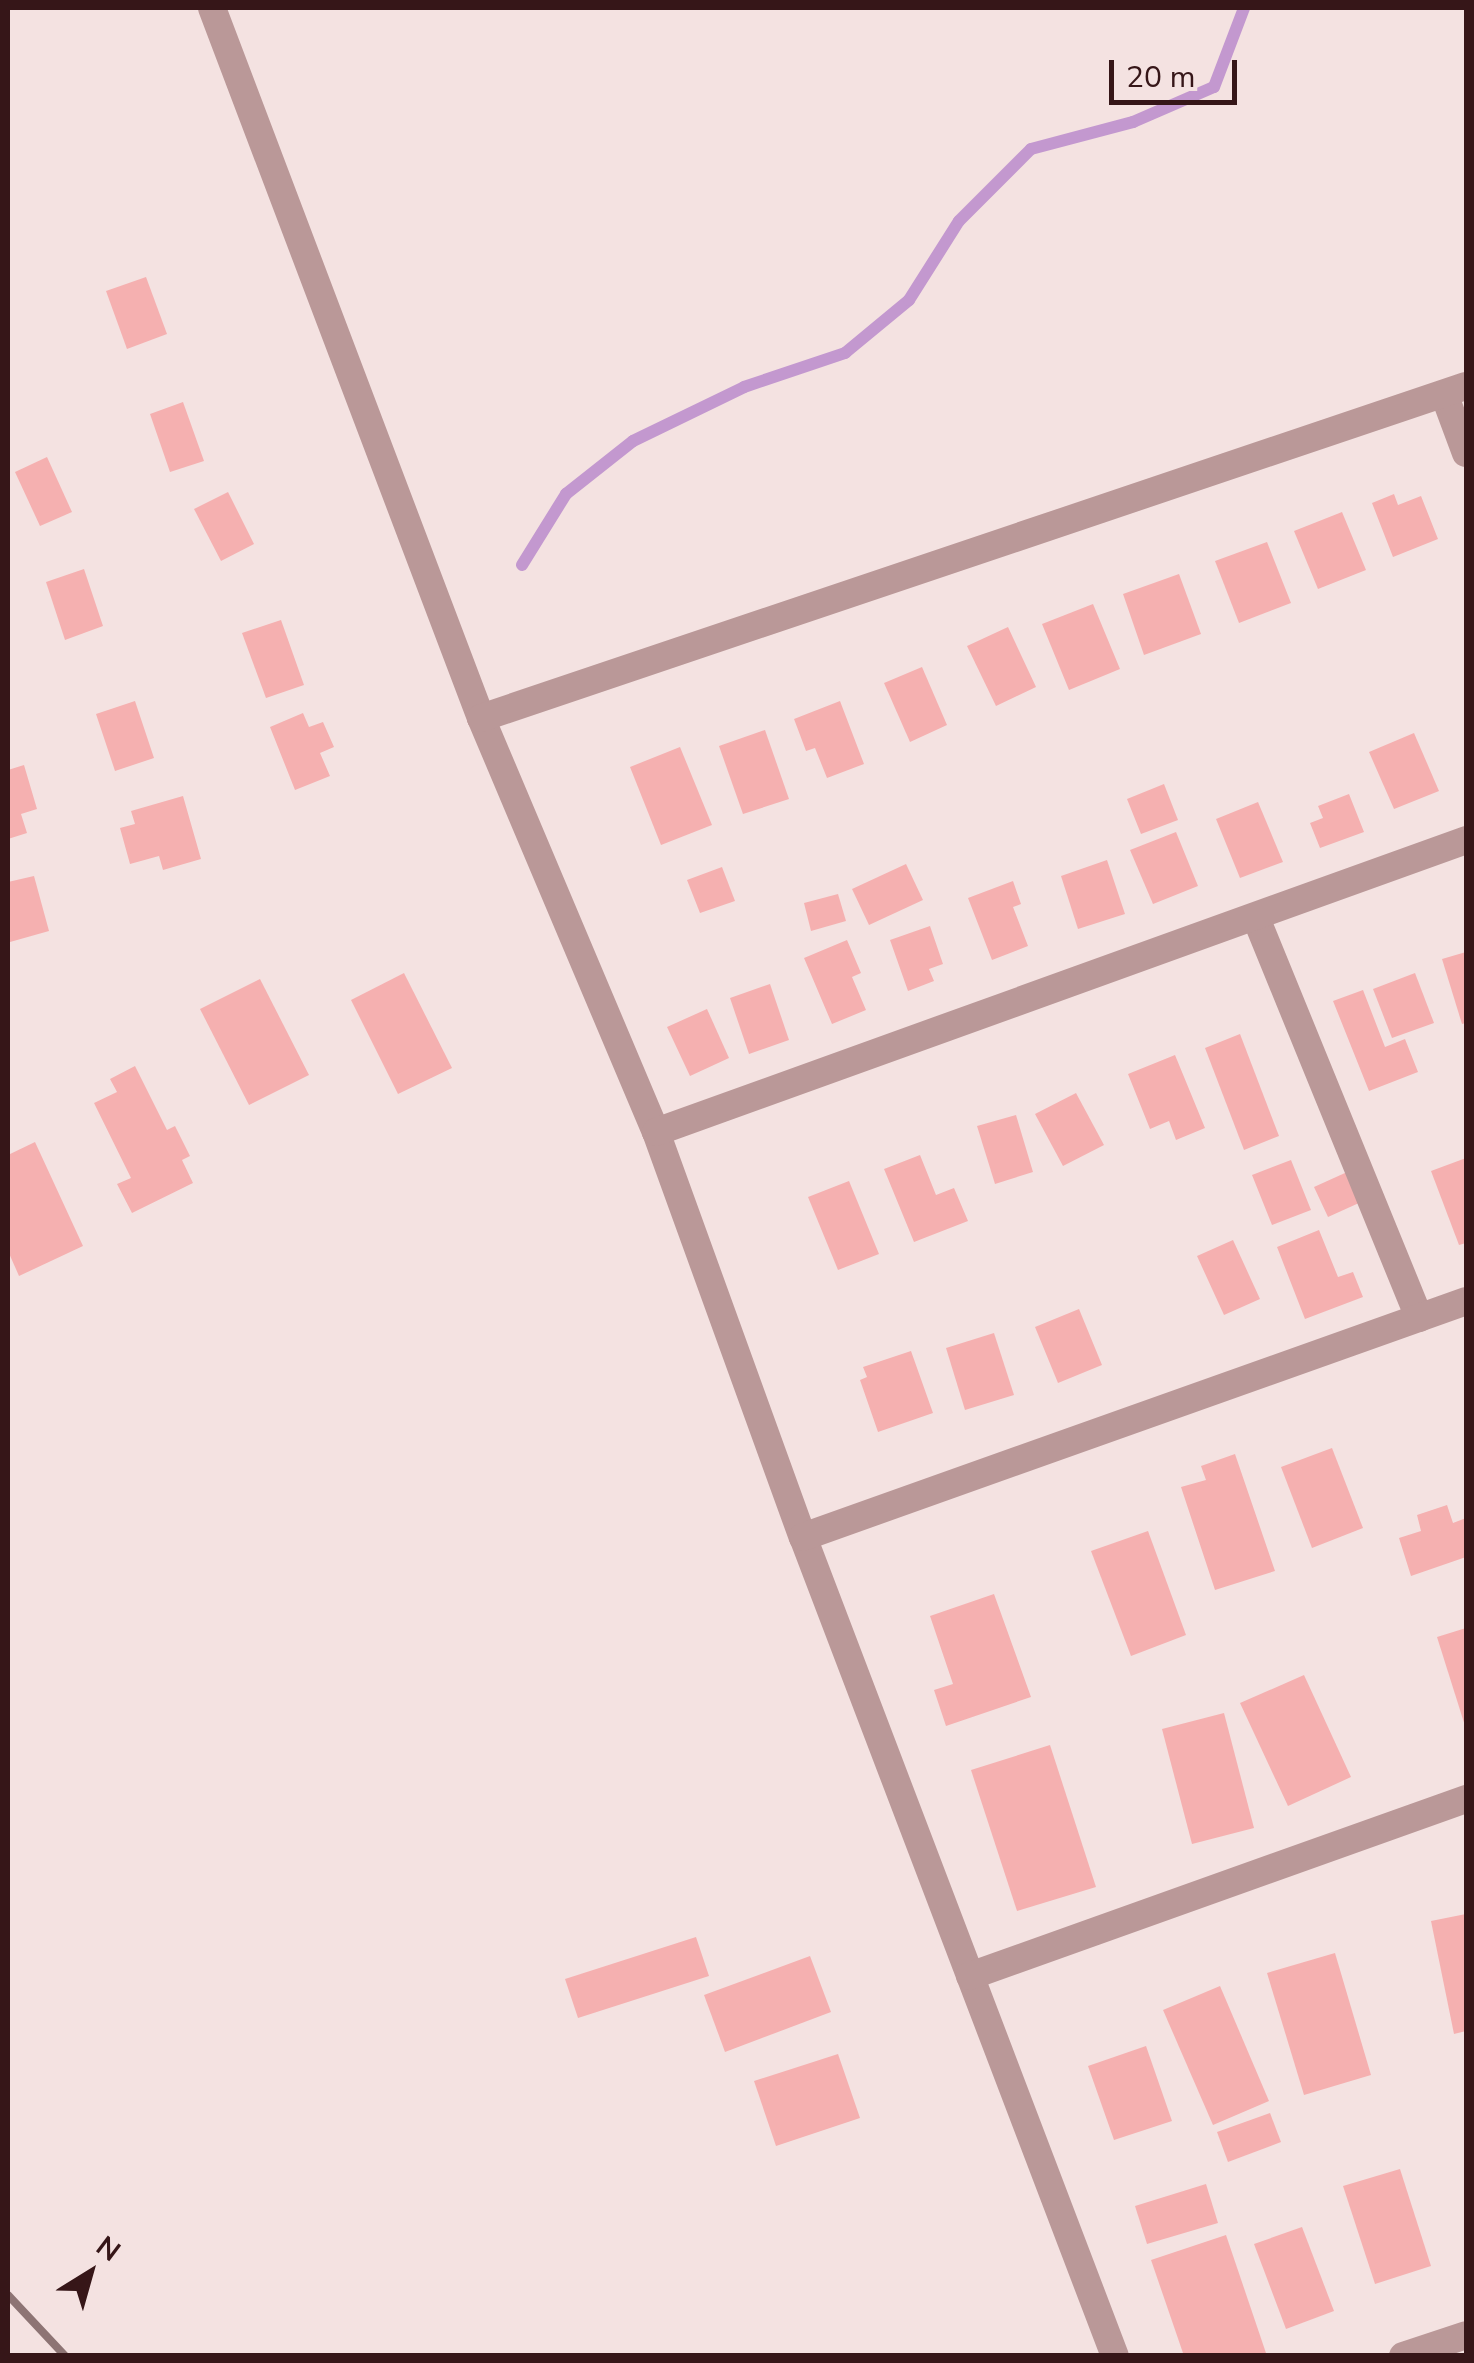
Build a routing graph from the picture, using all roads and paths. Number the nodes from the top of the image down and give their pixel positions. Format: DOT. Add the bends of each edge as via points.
graph roads {
  1 [pos="212,8"];
  2 [pos="1455,390"];
  3 [pos="1466,454"];
  4 [pos="481,718"];
  5 [pos="1466,840"];
  6 [pos="1256,918"];
  7 [pos="656,1132"];
  8 [pos="1466,1301"];
  9 [pos="1419,1318"];
  10 [pos="803,1537"];
  11 [pos="1466,1798"];
  12 [pos="970,1976"];
  13 [pos="1466,2335"];
  14 [pos="1115,2356"];
  15 [pos="1402,2356"];
  1 -- 4 [label="street"];
  2 -- 3 [label="street"];
  2 -- 4 [label="street"];
  4 -- 7 [label="street"];
  5 -- 6 [label="street"];
  6 -- 7 [label="street"];
  6 -- 9 [label="street"];
  7 -- 10 [label="street"];
  8 -- 9 [label="street"];
  9 -- 10 [label="street"];
  10 -- 12 [label="street"];
  11 -- 12 [label="street"];
  12 -- 14 [label="street"];
  13 -- 15 [label="street"];
}
